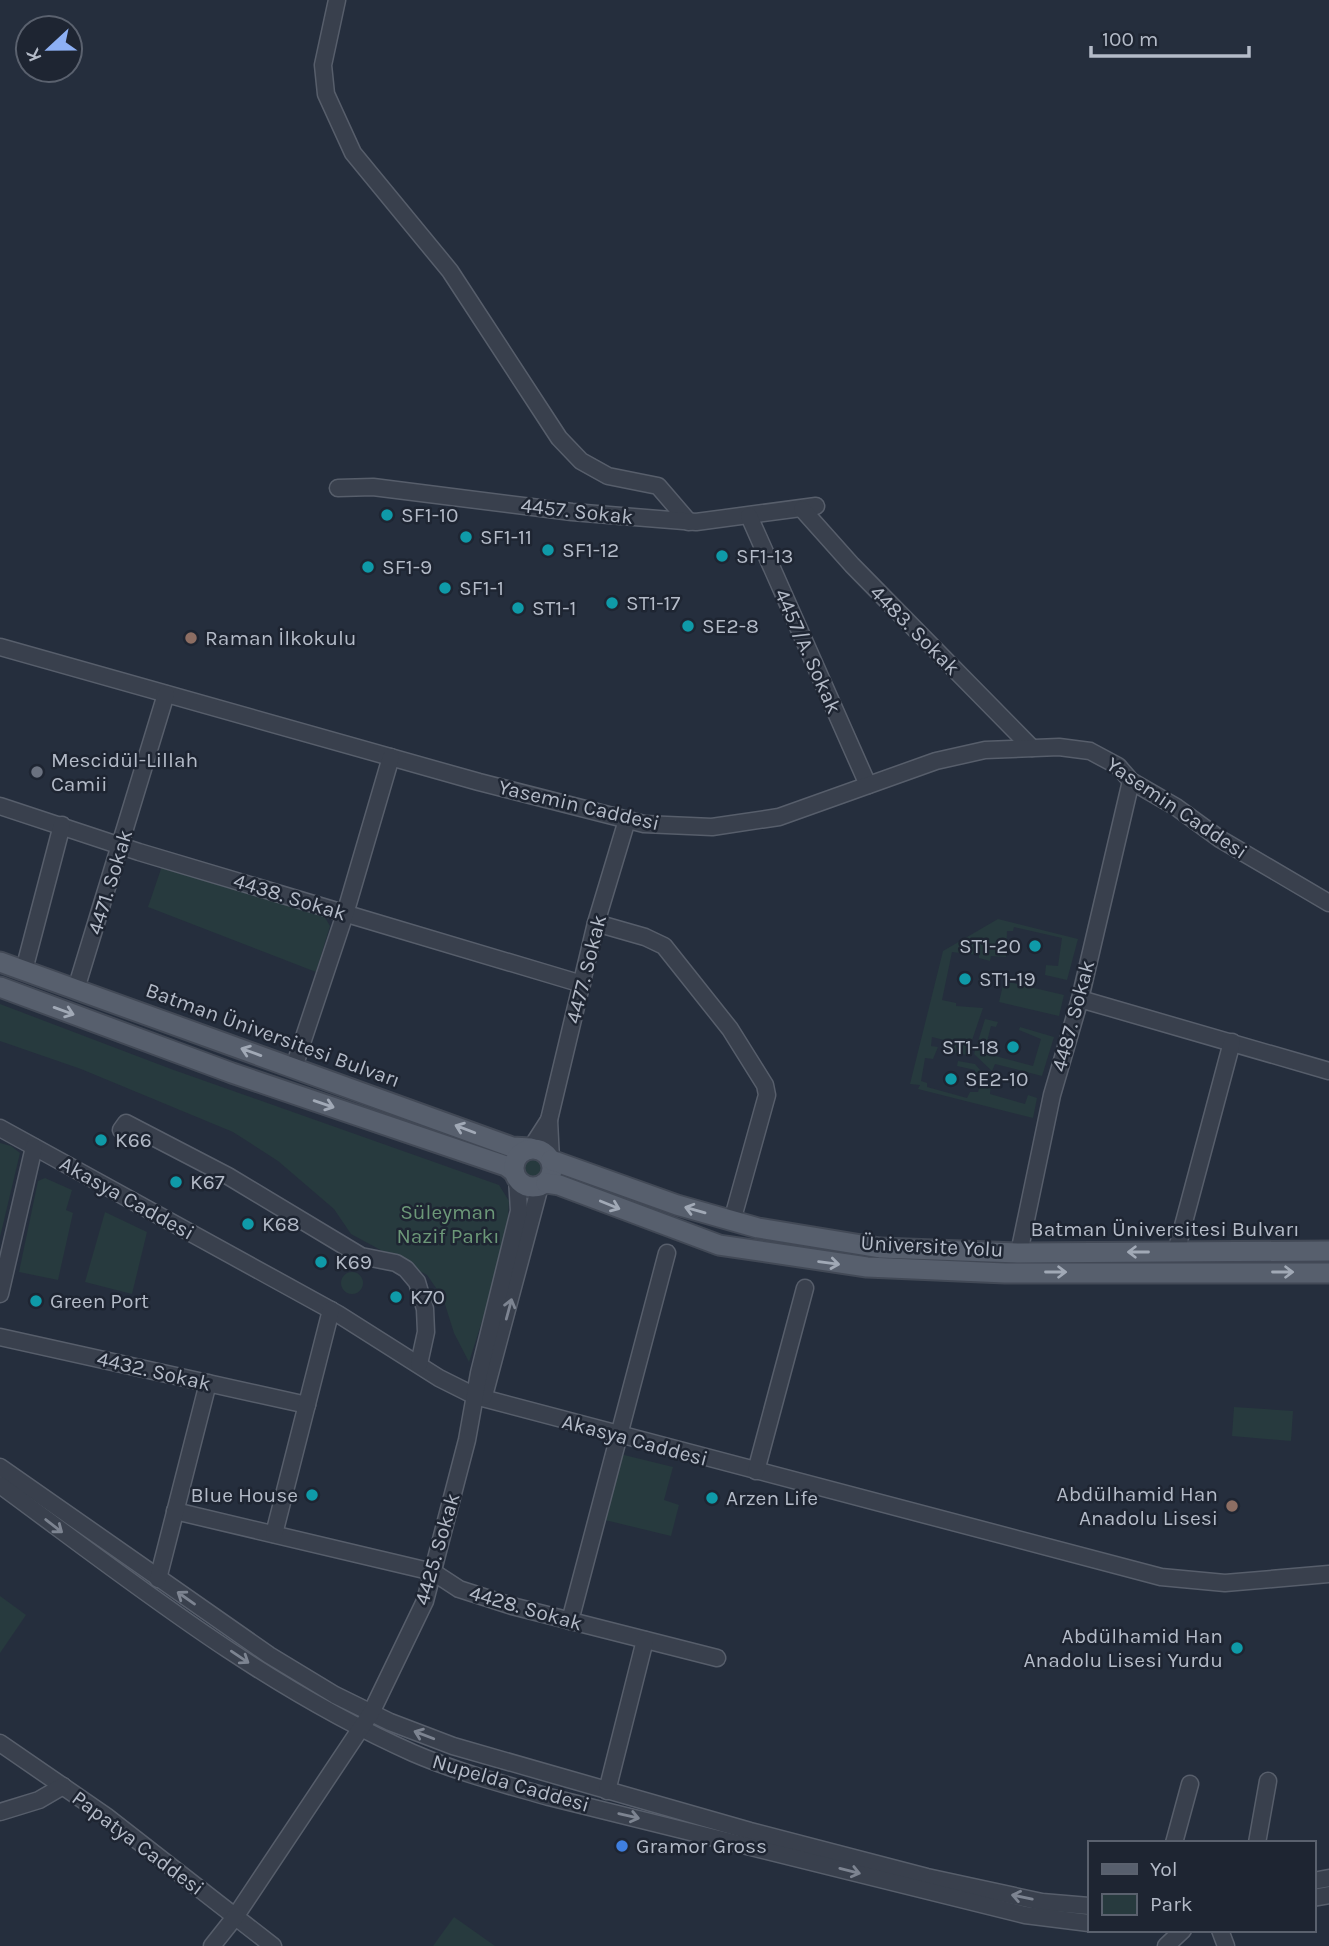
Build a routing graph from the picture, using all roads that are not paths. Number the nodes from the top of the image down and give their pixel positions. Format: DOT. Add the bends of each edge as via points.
graph roads {
  1 [pos="337,0"];
  2 [pos="338,488"];
  3 [pos="809,508"];
  4 [pos="749,516"];
  5 [pos="689,522"];
  6 [pos="0,647"];
  7 [pos="166,694"];
  8 [pos="1032,748"];
  9 [pos="391,757"];
  10 [pos="1131,781"];
  11 [pos="868,785"];
  12 [pos="0,806"];
  13 [pos="627,820"];
  14 [pos="62,825"];
  15 [pos="121,845"];
  16 [pos="1329,903"];
  17 [pos="345,914"];
  18 [pos="596,923"];
  19 [pos="0,962"];
  20 [pos="24,970"];
  21 [pos="582,984"];
  22 [pos="0,987"];
  23 [pos="76,989"];
  24 [pos="1080,999"];
  25 [pos="1232,1042"];
  26 [pos="294,1067"];
  27 [pos="1329,1071"];
  28 [pos="549,1120"];
  29 [pos="0,1128"];
  30 [pos="121,1130"];
  31 [pos="34,1147"];
  32 [pos="531,1148"];
  33 [pos="551,1160"];
  34 [pos="515,1175"];
  35 [pos="543,1184"];
  36 [pos="732,1221"];
  37 [pos="1329,1251"];
  38 [pos="1176,1252"];
  39 [pos="667,1253"];
  40 [pos="1019,1253"];
  41 [pos="1329,1273"];
  42 [pos="805,1288"];
  43 [pos="0,1294"];
  44 [pos="331,1310"];
  45 [pos="0,1337"];
  46 [pos="419,1364"];
  47 [pos="208,1383"];
  48 [pos="479,1397"];
  49 [pos="307,1405"];
  50 [pos="619,1436"];
  51 [pos="0,1467"];
  52 [pos="755,1471"];
  53 [pos="0,1485"];
  54 [pos="176,1511"];
  55 [pos="274,1535"];
  56 [pos="433,1572"];
  57 [pos="1329,1574"];
  58 [pos="158,1579"];
  59 [pos="570,1621"];
  60 [pos="645,1640"];
  61 [pos="717,1658"];
  62 [pos="371,1713"];
  63 [pos="361,1728"];
  64 [pos="0,1743"];
  65 [pos="1268,1782"];
  66 [pos="1190,1784"];
  67 [pos="63,1786"];
  68 [pos="607,1791"];
  69 [pos="0,1812"];
  70 [pos="1175,1841"];
  71 [pos="1256,1841"];
  72 [pos="1088,1906"];
  73 [pos="235,1917"];
  74 [pos="1088,1923"];
  75 [pos="1181,1932"];
  76 [pos="212,1946"];
  77 [pos="274,1946"];
  78 [pos="1166,1946"];
  1 -- 5 [label="street" via="323,65 326,94 353,153 450,271 566,446 608,476 658,486"];
  2 -- 5 [label="street, 4457. Sokak" via="373,487"];
  3 -- 4 [label="street, 4457. Sokak"];
  3 -- 8 [label="street, 4483. Sokak" via="852,565"];
  4 -- 5 [label="street, 4457. Sokak"];
  4 -- 11 [label="street, 4457/A. Sokak"];
  6 -- 7 [label="street, Yasemin Caddesi"];
  7 -- 9 [label="street, Yasemin Caddesi"];
  7 -- 15 [label="street, 4471. Sokak"];
  8 -- 10 [label="street, Yasemin Caddesi" via="1090,751 1118,766"];
  8 -- 11 [label="street, Yasemin Caddesi" via="985,750 936,761"];
  9 -- 13 [label="street, Yasemin Caddesi"];
  9 -- 17 [label="street"];
  10 -- 16 [label="street, Yasemin Caddesi"];
  10 -- 24 [label="street, 4487. Sokak"];
  11 -- 13 [label="street, Yasemin Caddesi" via="779,817 712,827"];
  12 -- 14 [label="street, 4438. Sokak"];
  13 -- 18 [label="street, 4477. Sokak"];
  14 -- 15 [label="street, 4438. Sokak"];
  14 -- 20 [label="street"];
  15 -- 17 [label="street, 4438. Sokak"];
  15 -- 23 [label="street, 4471. Sokak"];
  17 -- 21 [label="street, 4438. Sokak"];
  17 -- 26 [label="street"];
  18 -- 21 [label="street, 4477. Sokak"];
  18 -- 36 [label="street" via="664,946 730,1029 765,1085 767,1095"];
  19 -- 20 [label="main road, Batman Üniversitesi Bulvarı"];
  20 -- 23 [label="main road, Batman Üniversitesi Bulvarı"];
  21 -- 28 [label="street, 4477. Sokak"];
  22 -- 34 [label="main road, one-way" via="232,1073 506,1166"];
  26 -- 23 [label="main road, Batman Üniversitesi Bulvarı, one-way"];
  24 -- 25 [label="street"];
  24 -- 40 [label="street, 4487. Sokak" via="1052,1095"];
  25 -- 27 [label="street"];
  25 -- 38 [label="street"];
  32 -- 26 [label="main road, Batman Üniversitesi Bulvarı, one-way" via="512,1147"];
  28 -- 32 [label="street"];
  28 -- 33 [label="street"];
  29 -- 31 [label="street, Akasya Caddesi"];
  30 -- 46 [label="street" via="126,1123 228,1176 361,1256 406,1269 417,1282 425,1309"];
  31 -- 43 [label="street"];
  31 -- 44 [label="street, Akasya Caddesi"];
  32 -- 33 [label="main road" via="543,1150"];
  32 -- 34 [label="main road" via="519,1153"];
  33 -- 35 [label="main road" via="552,1172"];
  36 -- 33 [label="main road, Batman Üniversitesi Bulvarı, one-way"];
  34 -- 35 [label="main road" via="527,1186"];
  34 -- 48 [label="street, 4425. Sokak" via="519,1211"];
  35 -- 41 [label="main road, Üniversite Yolu, one-way" via="559,1185 719,1245 867,1267 1005,1273"];
  48 -- 35 [label="street, one-way"];
  36 -- 40 [label="main road, Batman Üniversitesi Bulvarı" via="880,1248"];
  37 -- 38 [label="main road, Batman Üniversitesi Bulvarı"];
  38 -- 40 [label="main road, Batman Üniversitesi Bulvarı, one-way"];
  39 -- 50 [label="street"];
  42 -- 52 [label="street"];
  44 -- 46 [label="street, Akasya Caddesi"];
  44 -- 49 [label="street"];
  45 -- 47 [label="street, 4432. Sokak"];
  46 -- 48 [label="street, Akasya Caddesi"];
  47 -- 49 [label="street, 4432. Sokak"];
  47 -- 54 [label="street"];
  48 -- 50 [label="street, Akasya Caddesi"];
  48 -- 56 [label="street, 4425. Sokak"];
  49 -- 55 [label="street"];
  50 -- 52 [label="street, Akasya Caddesi"];
  50 -- 59 [label="street"];
  51 -- 58 [label="street, Nupelda Caddesi"];
  52 -- 57 [label="street, Akasya Caddesi" via="1161,1577 1226,1583"];
  53 -- 63 [label="street, Nupelda Caddesi, one-way" via="72,1541 247,1661"];
  54 -- 55 [label="street, 4428. Sokak"];
  54 -- 58 [label="street"];
  55 -- 56 [label="street, 4428. Sokak"];
  56 -- 59 [label="street, 4428. Sokak" via="459,1589"];
  56 -- 62 [label="street, 4425. Sokak" via="425,1601"];
  62 -- 58 [label="street, Nupelda Caddesi, one-way" via="269,1656"];
  59 -- 60 [label="street, 4428. Sokak"];
  60 -- 61 [label="street, 4428. Sokak"];
  60 -- 68 [label="street"];
  62 -- 63 [label="street, 4425. Sokak"];
  68 -- 62 [label="street, Nupelda Caddesi, one-way" via="453,1746"];
  63 -- 73 [label="street, 4425. Sokak"];
  63 -- 74 [label="street, Nupelda Caddesi, one-way" via="473,1776 549,1797 1025,1915"];
  64 -- 67 [label="street, Papatya Caddesi"];
  65 -- 71 [label="street"];
  66 -- 70 [label="street"];
  67 -- 69 [label="street" via="39,1800"];
  67 -- 73 [label="street, Papatya Caddesi"];
  72 -- 68 [label="street, Nupelda Caddesi, one-way" via="1042,1902 927,1877"];
  73 -- 76 [label="street, 4425. Sokak"];
  73 -- 77 [label="street, Papatya Caddesi"];
  75 -- 78 [label="street"];
}
